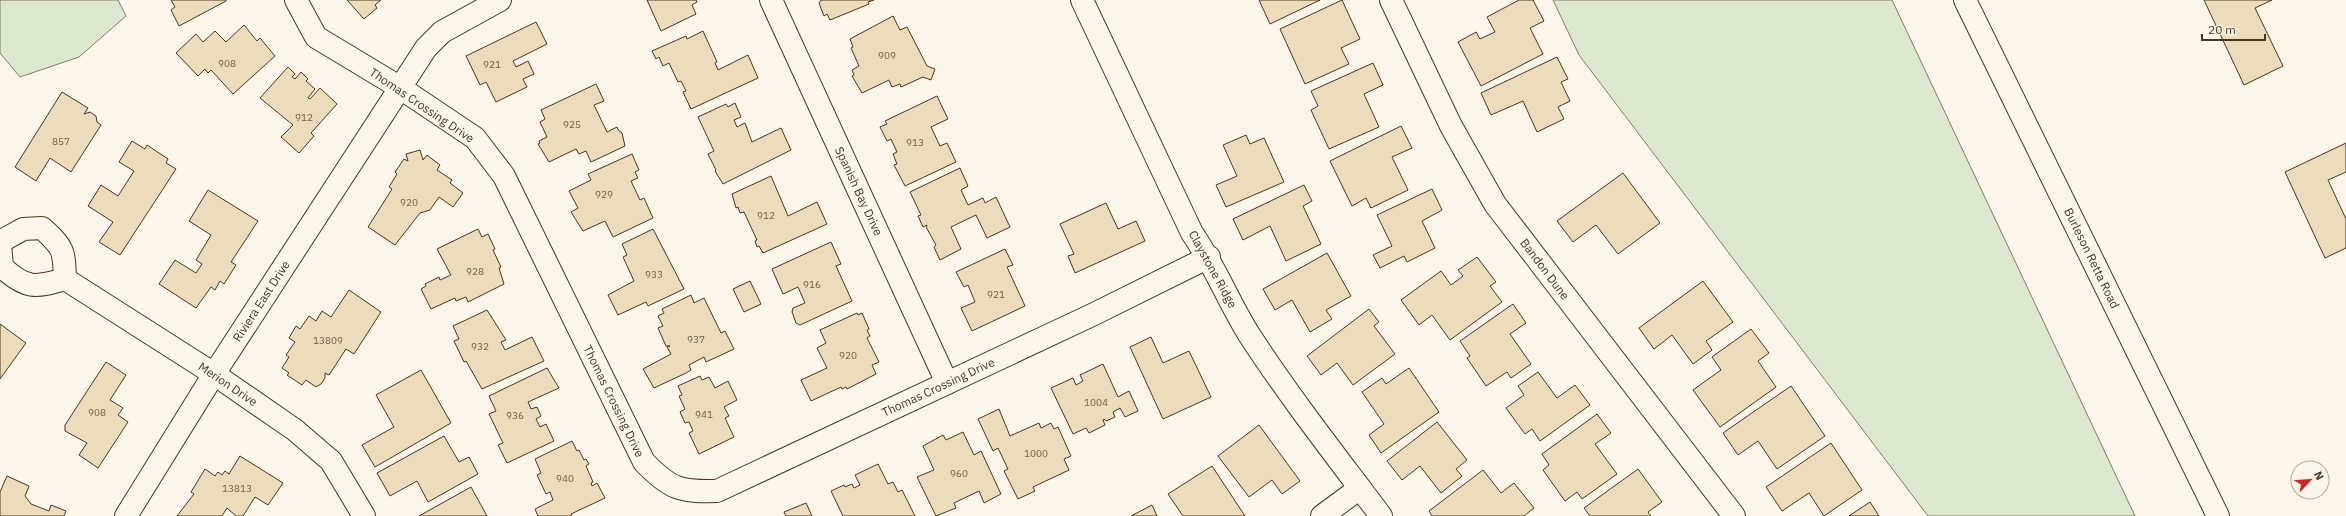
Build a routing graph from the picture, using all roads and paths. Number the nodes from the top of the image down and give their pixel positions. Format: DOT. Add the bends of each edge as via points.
graph roads {
  1 [pos="296,0"];
  2 [pos="500,0"];
  3 [pos="771,0"];
  4 [pos="1082,0"];
  5 [pos="1391,0"];
  6 [pos="1965,0"];
  7 [pos="399,87"];
  8 [pos="0,243"];
  9 [pos="1209,257"];
  10 [pos="65,280"];
  11 [pos="214,374"];
  12 [pos="947,383"];
  13 [pos="1360,488"];
  14 [pos="126,516"];
  15 [pos="364,516"];
  16 [pos="1322,516"];
  17 [pos="1381,516"];
  18 [pos="1734,516"];
  19 [pos="2218,516"];
  1 -- 7 [label="street, Thomas Crossing Drive" via="316,37"];
  2 -- 7 [label="street, Riviera East Drive" via="442,32 426,48"];
  3 -- 12 [label="street, Spanish Bay Drive"];
  4 -- 9 [label="street, Claystone Ridge" via="1192,233"];
  5 -- 18 [label="street, Bandon Dune" via="1451,126 1495,204"];
  6 -- 19 [label="street, Burleson Retta Road"];
  7 -- 11 [label="street, Riviera East Drive"];
  7 -- 12 [label="street, Thomas Crossing Drive" via="475,138 504,176 644,462 663,482 689,492 717,491"];
  8 -- 10 [label="street" via="2,267 17,281 33,286"];
  8 -- 10 [label="street" via="23,230 42,228 59,244 64,261"];
  9 -- 12 [label="street, Thomas Crossing Drive"];
  9 -- 13 [label="street, Claystone Ridge" via="1249,334 1295,404"];
  10 -- 11 [label="street, Merion Drive"];
  11 -- 14 [label="street, Riviera East Drive"];
  11 -- 15 [label="street, Merion Drive" via="295,430 331,461"];
  13 -- 16 [label="street"];
  13 -- 17 [label="street, Claystone Ridge"];
}
